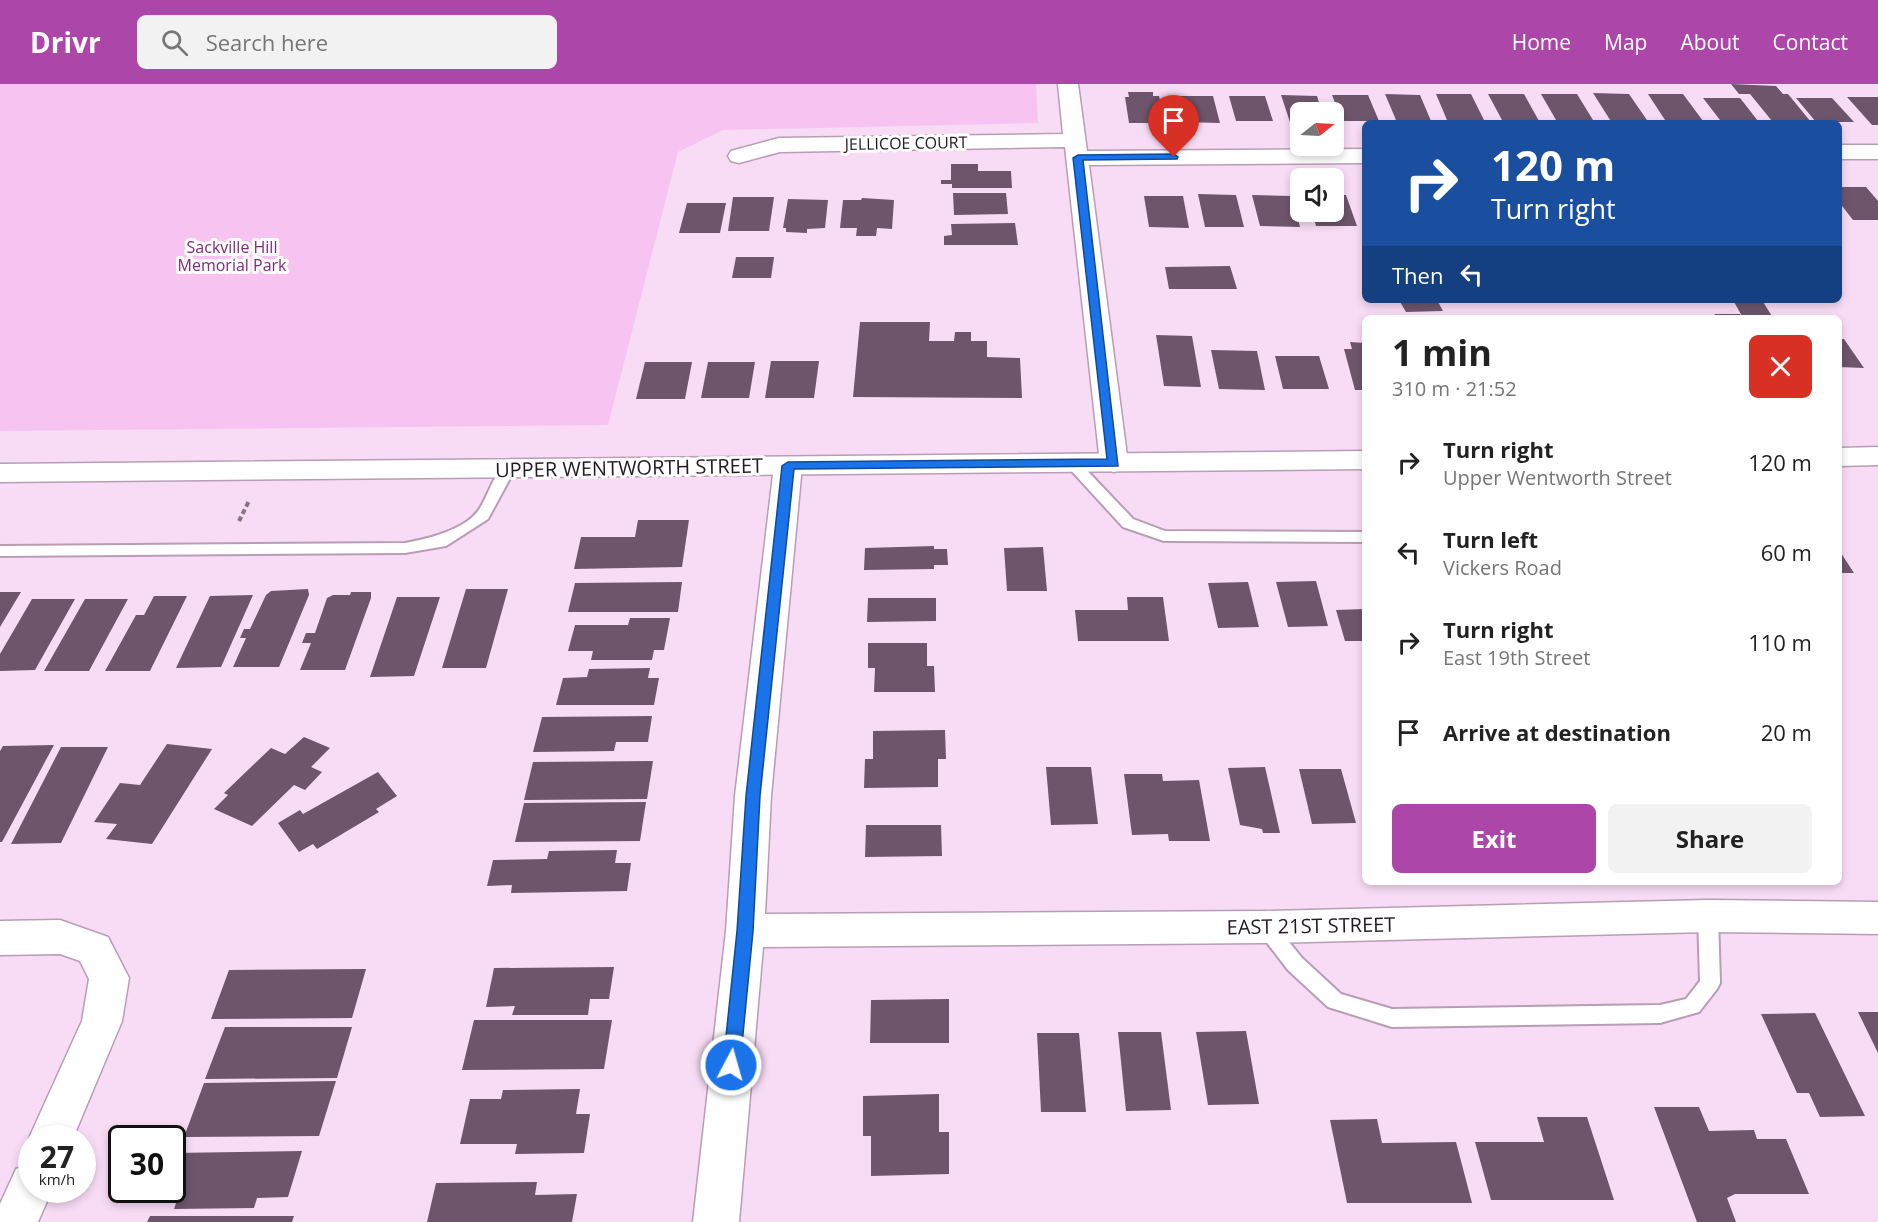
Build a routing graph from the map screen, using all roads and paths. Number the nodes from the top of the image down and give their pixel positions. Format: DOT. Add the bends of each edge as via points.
graph roads {
  1 [pos="1068,84"];
  2 [pos="1076,149"];
  3 [pos="1842,152"];
  4 [pos="1878,152"];
  5 [pos="739,156"];
  6 [pos="1362,156"];
  7 [pos="1878,456"];
  8 [pos="1842,457"];
  9 [pos="1362,460"];
  10 [pos="1113,463"];
  11 [pos="1073,464"];
  12 [pos="788,466"];
  13 [pos="508,469"];
  14 [pos="264,471"];
  15 [pos="0,473"];
  16 [pos="1362,537"];
  17 [pos="225,549"];
  18 [pos="0,551"];
  19 [pos="1708,916"];
  20 [pos="1878,918"];
  21 [pos="1265,927"];
  22 [pos="745,931"];
  23 [pos="0,938"];
  24 [pos="57,1125"];
  25 [pos="24,1203"];
  26 [pos="15,1222"];
  27 [pos="716,1222"];
  1 -- 2 [label="street"];
  2 -- 5 [label="street, JELLICOE COURT" via="779,145"];
  2 -- 6 [label="street, JELLICOE COURT"];
  2 -- 10 [label="street"];
  3 -- 4 [label="street"];
  7 -- 8 [label="street"];
  9 -- 10 [label="street, UPPER WENTWORTH STREET"];
  10 -- 11 [label="street, UPPER WENTWORTH STREET"];
  11 -- 12 [label="street, UPPER WENTWORTH STREET"];
  11 -- 16 [label="lane" via="1128,523 1164,536"];
  12 -- 13 [label="street, UPPER WENTWORTH STREET"];
  12 -- 22 [label="street" via="753,796"];
  13 -- 14 [label="street, UPPER WENTWORTH STREET"];
  13 -- 17 [label="lane" via="483,516 441,543 405,548"];
  14 -- 15 [label="street, UPPER WENTWORTH STREET"];
  14 -- 17 [label="path"];
  17 -- 18 [label="lane"];
  19 -- 20 [label="street, EAST 21ST STREET"];
  19 -- 21 [label="street, EAST 21ST STREET"];
  19 -- 21 [label="lane" via="1710,983 1692,1005 1660,1014 1392,1018 1335,1001 1295,964"];
  21 -- 22 [label="street, EAST 21ST STREET"];
  22 -- 27 [label="street"];
  23 -- 24 [label="street" via="60,937 94,949 109,978 102,1021"];
  25 -- 26 [label="street"];
}
